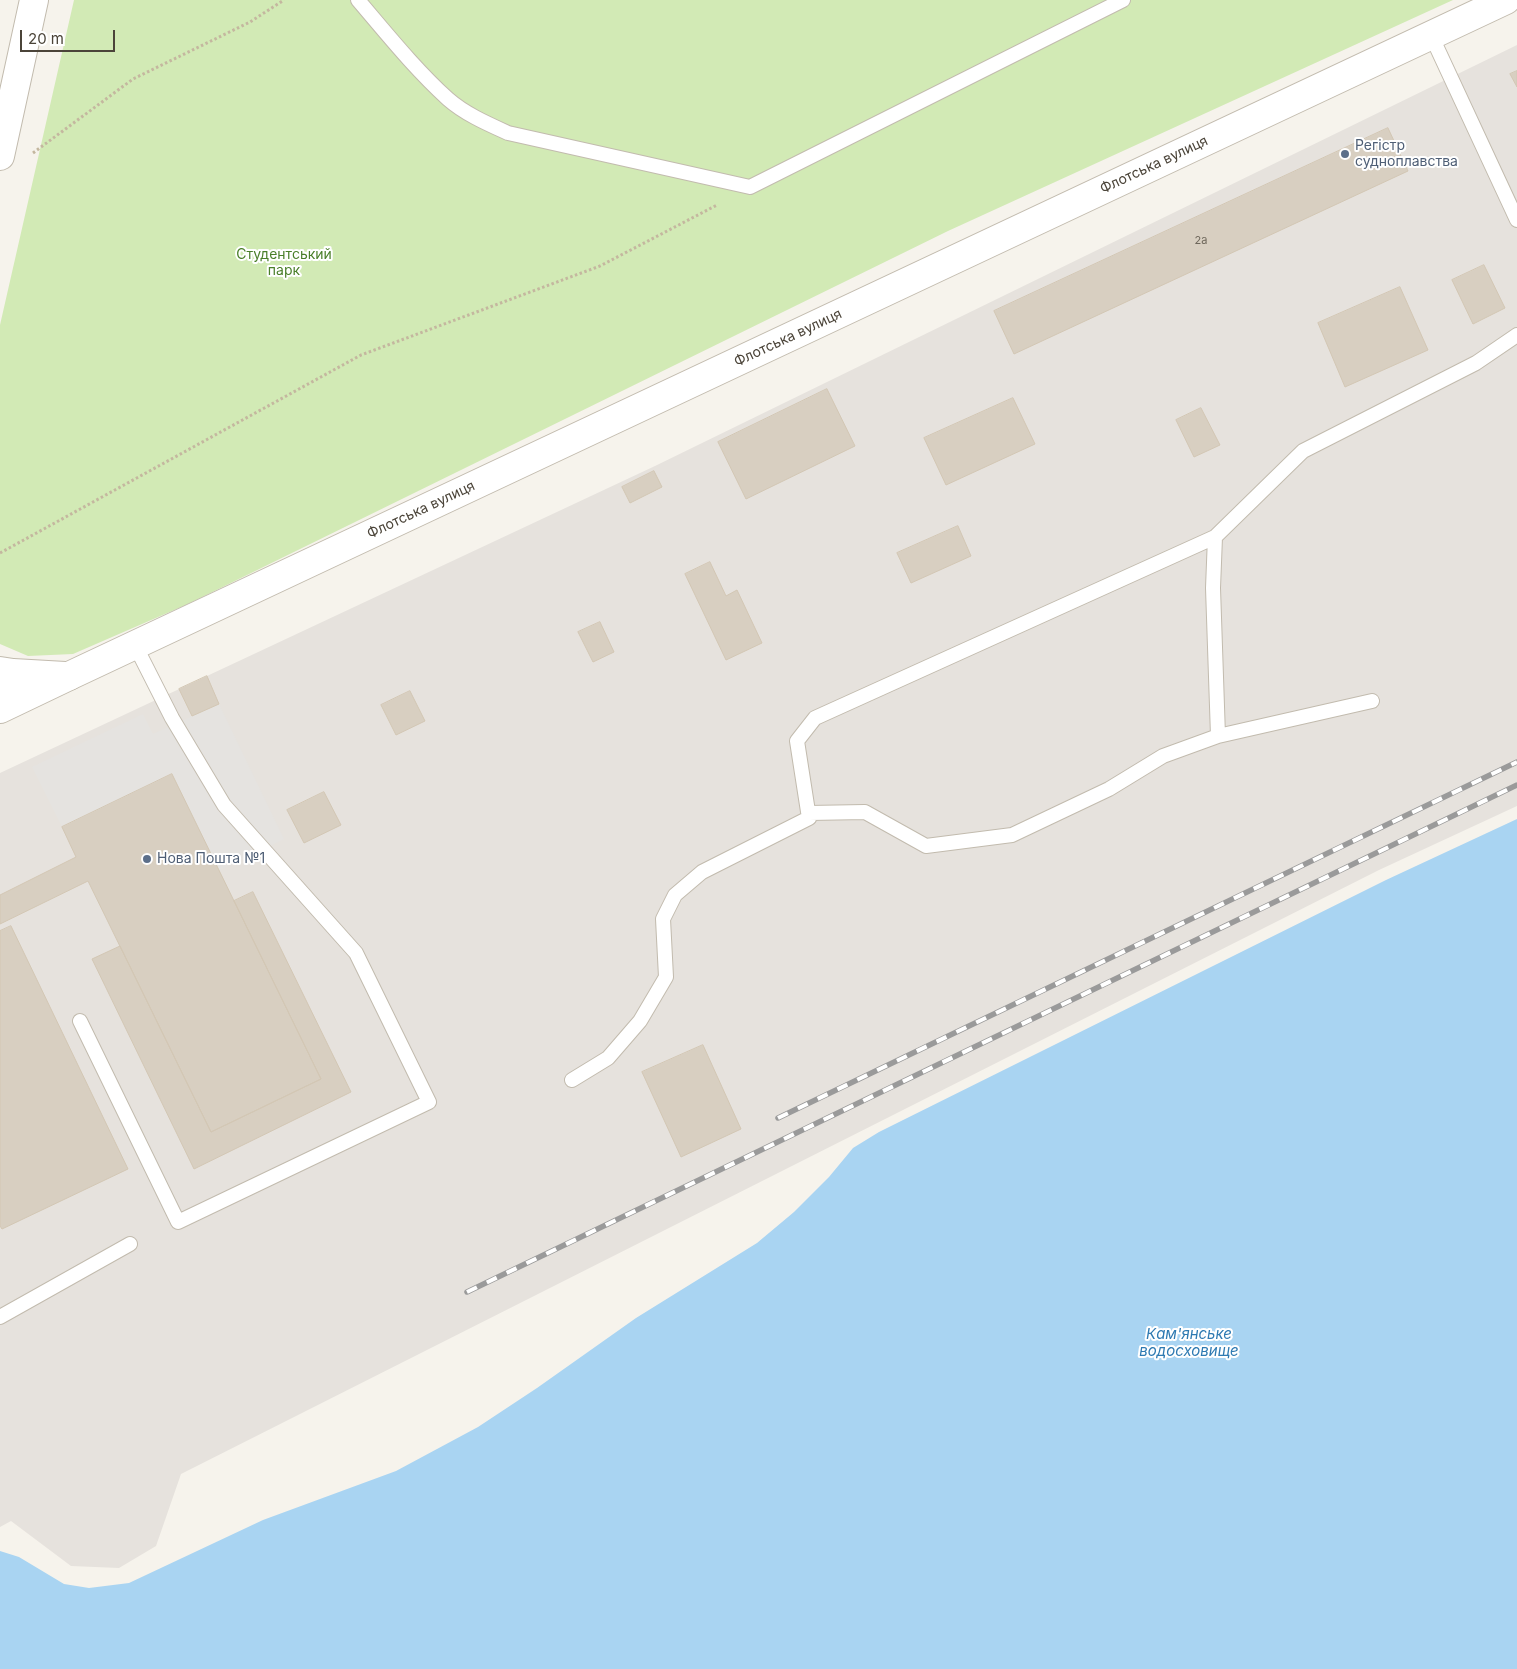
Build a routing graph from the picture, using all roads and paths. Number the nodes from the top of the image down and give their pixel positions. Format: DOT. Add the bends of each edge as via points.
graph roads {
  1 [pos="34,0"];
  2 [pos="284,0"];
  3 [pos="358,0"];
  4 [pos="1123,0"];
  5 [pos="1506,0"];
  6 [pos="1431,35"];
  7 [pos="1,148"];
  8 [pos="31,154"];
  9 [pos="750,187"];
  10 [pos="1517,220"];
  11 [pos="1517,335"];
  12 [pos="1215,537"];
  13 [pos="0,553"];
  14 [pos="135,644"];
  15 [pos="0,671"];
  16 [pos="70,676"];
  17 [pos="0,692"];
  18 [pos="1372,701"];
  19 [pos="0,709"];
  20 [pos="1218,736"];
  21 [pos="809,813"];
  22 [pos="80,1021"];
  23 [pos="572,1080"];
  24 [pos="130,1244"];
  25 [pos="0,1317"];
  1 -- 7 [label="street"];
  2 -- 8 [label="path" via="250,22 133,79"];
  3 -- 9 [label="lane" via="449,100 482,121 508,133"];
  4 -- 9 [label="lane"];
  5 -- 6 [label="street, Флотська вулиця"];
  6 -- 10 [label="lane"];
  6 -- 14 [label="street, Флотська вулиця"];
  9 -- 13 [label="path" via="600,266 361,355"];
  11 -- 12 [label="lane" via="1476,363 1303,451"];
  12 -- 20 [label="lane" via="1213,588"];
  12 -- 21 [label="lane" via="815,718 797,742"];
  14 -- 16 [label="street, Флотська вулиця"];
  14 -- 22 [label="lane" via="172,718 224,805 356,953 429,1102 178,1222"];
  15 -- 16 [label="street"];
  16 -- 17 [label="street"];
  16 -- 19 [label="street"];
  18 -- 20 [label="lane"];
  20 -- 21 [label="lane" via="1163,756 1109,789 1012,835 926,846 865,812"];
  21 -- 23 [label="lane" via="809,818 702,872 675,895 663,919 666,976 640,1021 608,1058"];
  24 -- 25 [label="lane"];
}
